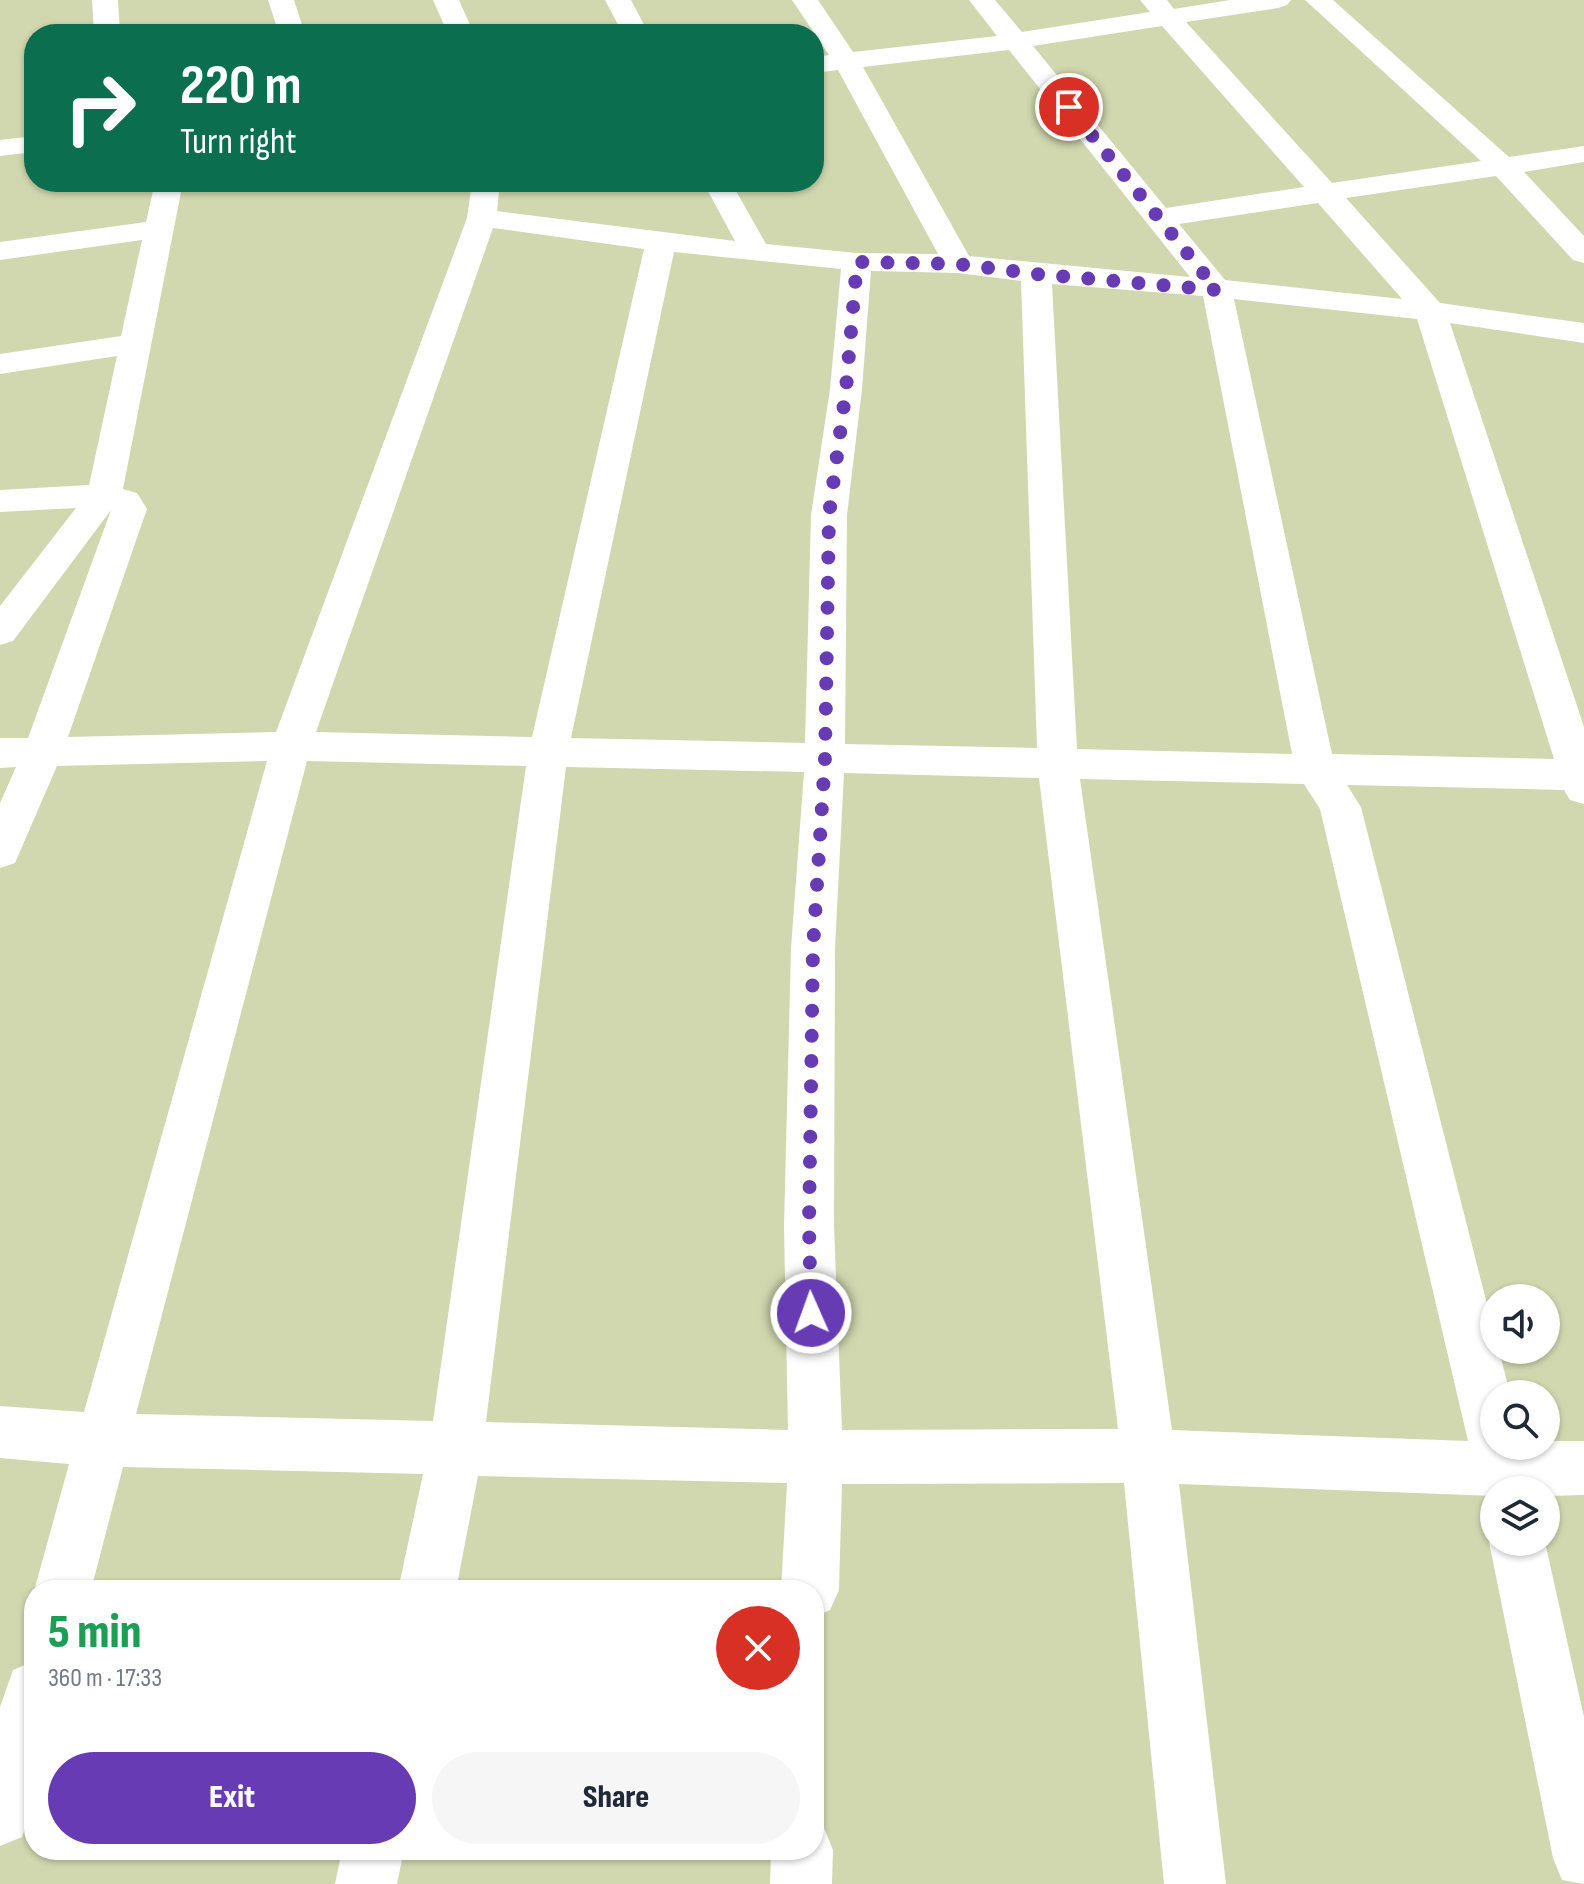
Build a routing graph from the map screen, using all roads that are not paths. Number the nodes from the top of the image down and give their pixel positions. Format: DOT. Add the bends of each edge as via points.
graph roads {
  1 [pos="105,0"];
  2 [pos="281,0"];
  3 [pos="446,0"];
  4 [pos="618,0"];
  5 [pos="805,0"];
  6 [pos="982,0"];
  7 [pos="1278,0"];
  8 [pos="1318,0"];
  9 [pos="1162,9"];
  10 [pos="106,24"];
  11 [pos="289,24"];
  12 [pos="457,24"];
  13 [pos="631,24"];
  14 [pos="821,24"];
  15 [pos="824,28"];
  16 [pos="1017,41"];
  17 [pos="846,61"];
  18 [pos="824,64"];
  19 [pos="24,145"];
  20 [pos="0,148"];
  21 [pos="1584,154"];
  22 [pos="1504,167"];
  23 [pos="167,192"];
  24 [pos="485,192"];
  25 [pos="723,192"];
  26 [pos="1326,194"];
  27 [pos="482,218"];
  28 [pos="1157,218"];
  29 [pos="158,229"];
  30 [pos="661,242"];
  31 [pos="755,250"];
  32 [pos="0,251"];
  33 [pos="1584,254"];
  34 [pos="857,262"];
  35 [pos="958,264"];
  36 [pos="1036,274"];
  37 [pos="1217,290"];
  38 [pos="1430,311"];
  39 [pos="1584,333"];
  40 [pos="137,343"];
  41 [pos="0,364"];
  42 [pos="104,495"];
  43 [pos="0,501"];
  44 [pos="0,632"];
  45 [pos="291,746"];
  46 [pos="0,753"];
  47 [pos="42,753"];
  48 [pos="548,753"];
  49 [pos="825,758"];
  50 [pos="1058,765"];
  51 [pos="1315,768"];
  52 [pos="1582,779"];
  53 [pos="0,852"];
  54 [pos="0,1432"];
  55 [pos="103,1440"];
  56 [pos="456,1449"];
  57 [pos="1148,1456"];
  58 [pos="816,1457"];
  59 [pos="1499,1461"];
  60 [pos="1584,1468"];
  61 [pos="1520,1556"];
  62 [pos="65,1580"];
  63 [pos="429,1580"];
  64 [pos="810,1580"];
  65 [pos="24,1727"];
  66 [pos="0,1815"];
  67 [pos="1584,1858"];
  68 [pos="371,1860"];
  69 [pos="802,1860"];
  70 [pos="366,1884"];
  71 [pos="801,1884"];
  72 [pos="1195,1884"];
  1 -- 10 [label="street"];
  2 -- 11 [label="street"];
  3 -- 12 [label="street"];
  4 -- 13 [label="street"];
  5 -- 14 [label="street"];
  6 -- 16 [label="street"];
  7 -- 9 [label="street"];
  8 -- 22 [label="street"];
  9 -- 16 [label="street"];
  9 -- 26 [label="street"];
  15 -- 17 [label="street"];
  16 -- 17 [label="street"];
  16 -- 28 [label="street"];
  17 -- 18 [label="street"];
  17 -- 35 [label="street"];
  19 -- 20 [label="street"];
  21 -- 22 [label="street"];
  22 -- 26 [label="street"];
  22 -- 33 [label="street"];
  23 -- 29 [label="street"];
  24 -- 27 [label="street"];
  25 -- 31 [label="street"];
  26 -- 28 [label="street"];
  26 -- 38 [label="street"];
  27 -- 30 [label="street"];
  27 -- 45 [label="street"];
  28 -- 37 [label="street"];
  29 -- 32 [label="street"];
  29 -- 40 [label="street"];
  30 -- 31 [label="street"];
  30 -- 48 [label="street"];
  31 -- 34 [label="street"];
  34 -- 35 [label="street"];
  34 -- 49 [label="street" via="829,515"];
  35 -- 36 [label="street"];
  36 -- 37 [label="street"];
  36 -- 50 [label="street"];
  37 -- 38 [label="street"];
  37 -- 51 [label="street"];
  38 -- 39 [label="street"];
  38 -- 52 [label="street"];
  40 -- 41 [label="street"];
  40 -- 42 [label="street"];
  42 -- 43 [label="street"];
  42 -- 44 [label="street"];
  42 -- 47 [label="street" via="125,501 129,509"];
  45 -- 47 [label="street"];
  45 -- 48 [label="street"];
  45 -- 55 [label="street"];
  46 -- 47 [label="street"];
  47 -- 53 [label="street"];
  48 -- 49 [label="street"];
  48 -- 56 [label="street"];
  49 -- 50 [label="street"];
  49 -- 58 [label="street" via="813,948 809,1179"];
  50 -- 51 [label="street"];
  50 -- 57 [label="street"];
  51 -- 52 [label="street"];
  51 -- 59 [label="street" via="1340,807"];
  54 -- 55 [label="street"];
  55 -- 56 [label="street"];
  55 -- 62 [label="street"];
  56 -- 58 [label="street"];
  56 -- 63 [label="street"];
  57 -- 58 [label="street"];
  57 -- 59 [label="street"];
  57 -- 72 [label="street"];
  58 -- 64 [label="street"];
  59 -- 60 [label="street"];
  61 -- 67 [label="street"];
  65 -- 66 [label="street"];
  68 -- 70 [label="street"];
  69 -- 71 [label="street"];
}
